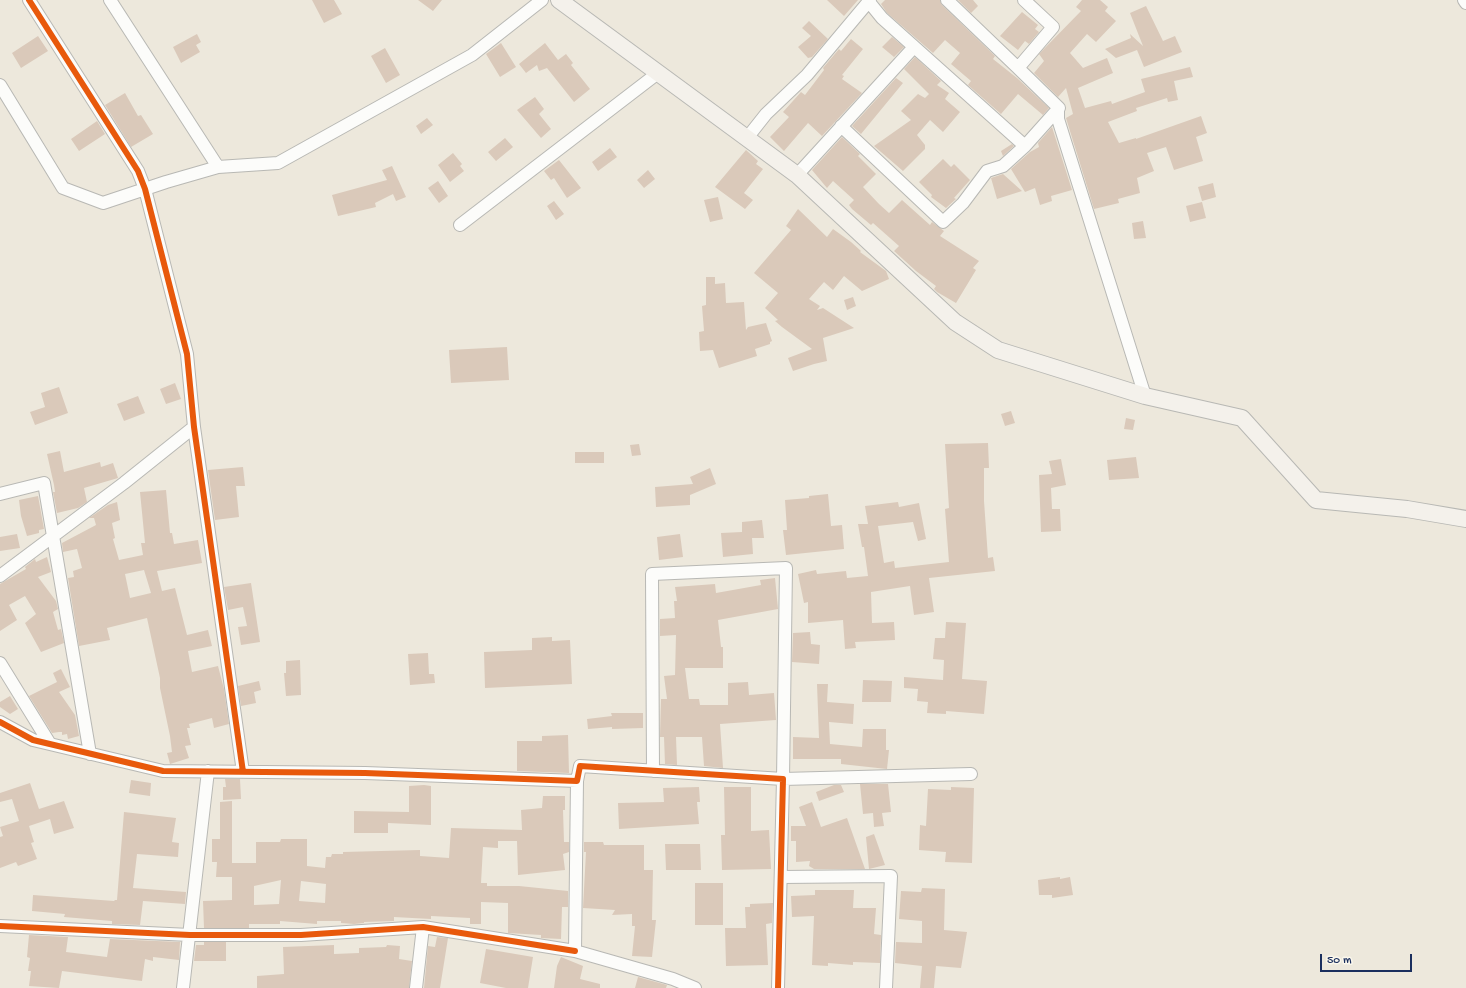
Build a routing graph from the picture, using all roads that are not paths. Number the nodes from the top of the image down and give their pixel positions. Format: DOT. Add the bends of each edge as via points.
graph roads {
  1 [pos="29,0"];
  2 [pos="110,0"];
  3 [pos="542,0"];
  4 [pos="559,0"];
  5 [pos="947,0"];
  6 [pos="1024,0"];
  7 [pos="1464,0"];
  8 [pos="869,1"];
  9 [pos="1466,3"];
  10 [pos="914,46"];
  11 [pos="1018,68"];
  12 [pos="658,73"];
  13 [pos="0,85"];
  14 [pos="1058,110"];
  15 [pos="842,126"];
  16 [pos="747,138"];
  17 [pos="1025,146"];
  18 [pos="218,167"];
  19 [pos="797,175"];
  20 [pos="145,189"];
  21 [pos="460,225"];
  22 [pos="1145,396"];
  23 [pos="194,427"];
  24 [pos="0,494"];
  25 [pos="1466,519"];
  26 [pos="52,538"];
  27 [pos="0,576"];
  28 [pos="0,663"];
  29 [pos="0,722"];
  30 [pos="50,744"];
  31 [pos="90,754"];
  32 [pos="208,771"];
  33 [pos="653,771"];
  34 [pos="243,772"];
  35 [pos="971,774"];
  36 [pos="783,779"];
  37 [pos="577,781"];
  38 [pos="781,877"];
  39 [pos="0,926"];
  40 [pos="423,927"];
  41 [pos="190,935"];
  42 [pos="575,951"];
  43 [pos="672,983"];
  44 [pos="184,988"];
  45 [pos="416,988"];
  46 [pos="695,988"];
  47 [pos="778,988"];
  48 [pos="886,988"];
  1 -- 20 [label="street" via="138,171"];
  2 -- 18 [label="street"];
  3 -- 18 [label="street" via="472,55 278,163"];
  4 -- 12 [label="main road"];
  5 -- 11 [label="street"];
  6 -- 11 [label="street" via="1053,27"];
  7 -- 9 [label="street"];
  8 -- 10 [label="street" via="882,18"];
  8 -- 16 [label="street" via="807,75 766,114"];
  10 -- 15 [label="street"];
  10 -- 17 [label="street"];
  11 -- 14 [label="street" via="1059,108"];
  12 -- 16 [label="main road"];
  12 -- 21 [label="street"];
  13 -- 20 [label="street" via="63,188 104,203"];
  14 -- 17 [label="street"];
  14 -- 22 [label="street" via="1058,119"];
  15 -- 17 [label="street" via="943,222 963,203 987,171 1004,166"];
  15 -- 19 [label="street"];
  16 -- 19 [label="main road"];
  18 -- 20 [label="street"];
  19 -- 22 [label="main road" via="955,322 998,350"];
  20 -- 23 [label="street" via="187,354"];
  22 -- 25 [label="main road" via="1242,418 1316,500 1407,509"];
  23 -- 26 [label="street"];
  23 -- 34 [label="street"];
  24 -- 26 [label="street" via="44,483"];
  26 -- 27 [label="street"];
  26 -- 31 [label="street"];
  28 -- 30 [label="street"];
  29 -- 30 [label="street" via="33,740"];
  30 -- 31 [label="street"];
  31 -- 32 [label="street" via="163,771"];
  32 -- 34 [label="street"];
  32 -- 41 [label="street"];
  33 -- 36 [label="street"];
  33 -- 36 [label="street" via="652,574 786,568"];
  33 -- 37 [label="street" via="580,766"];
  34 -- 37 [label="street" via="365,773"];
  35 -- 36 [label="street"];
  36 -- 38 [label="street"];
  37 -- 42 [label="street"];
  38 -- 47 [label="street"];
  38 -- 48 [label="street" via="891,876"];
  39 -- 41 [label="street"];
  40 -- 41 [label="street" via="301,935"];
  40 -- 42 [label="street"];
  40 -- 45 [label="street"];
  41 -- 44 [label="street"];
  42 -- 43 [label="street"];
  43 -- 46 [label="street"];
}
